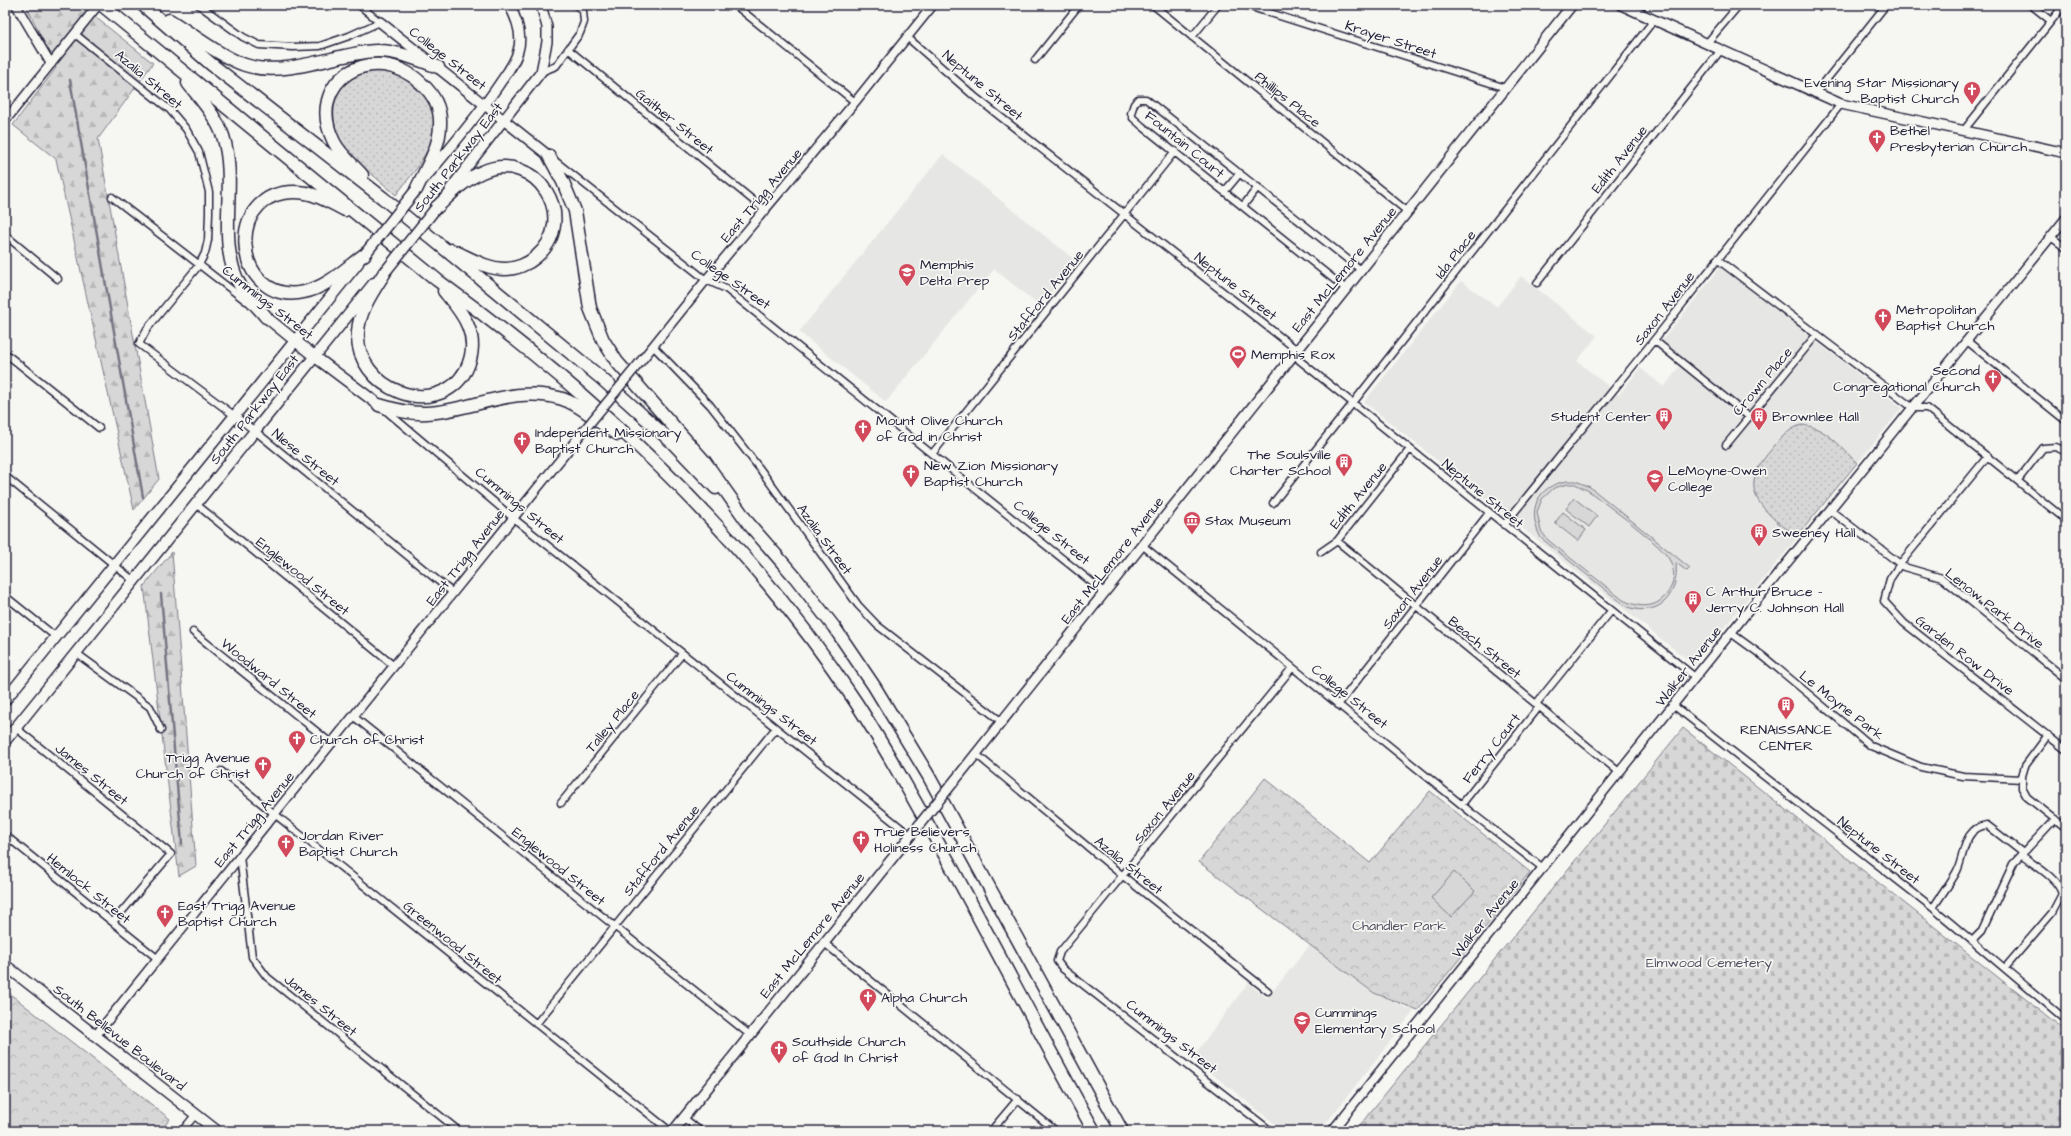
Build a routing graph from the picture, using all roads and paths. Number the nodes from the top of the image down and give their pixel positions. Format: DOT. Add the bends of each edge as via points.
graph roads {
  1 [pos="16,5"];
  2 [pos="98,5"];
  3 [pos="102,5"];
  4 [pos="144,5"];
  5 [pos="199,5"];
  6 [pos="359,5"];
  7 [pos="509,5"];
  8 [pos="541,5"];
  9 [pos="576,5"];
  10 [pos="735,5"];
  11 [pos="933,5"];
  12 [pos="1079,5"];
  13 [pos="1153,5"];
  14 [pos="1218,5"];
  15 [pos="1245,5"];
  16 [pos="1572,5"];
  17 [pos="1620,5"];
  18 [pos="1739,5"];
  19 [pos="1886,5"];
  20 [pos="2030,5"];
  21 [pos="2064,5"];
  22 [pos="1654,20"];
  23 [pos="2051,21"];
  24 [pos="380,22"];
  25 [pos="76,34"];
  26 [pos="907,37"];
  27 [pos="1192,37"];
  28 [pos="1707,43"];
  29 [pos="568,49"];
  30 [pos="1721,50"];
  31 [pos="1035,60"];
  32 [pos="51,64"];
  33 [pos="176,66"];
  34 [pos="438,67"];
  35 [pos="541,72"];
  36 [pos="1506,88"];
  37 [pos="1815,94"];
  38 [pos="855,102"];
  39 [pos="1841,104"];
  40 [pos="486,106"];
  41 [pos="504,120"];
  42 [pos="5,121"];
  43 [pos="1964,130"];
  44 [pos="1175,151"];
  45 [pos="2066,153"];
  46 [pos="549,156"];
  47 [pos="1240,173"];
  48 [pos="1258,187"];
  49 [pos="416,190"];
  50 [pos="1225,191"];
  51 [pos="112,197"];
  52 [pos="383,198"];
  53 [pos="1243,206"];
  54 [pos="436,208"];
  55 [pos="766,211"];
  56 [pos="1408,212"];
  57 [pos="1125,214"];
  58 [pos="2066,218"];
  59 [pos="365,220"];
  60 [pos="5,235"];
  61 [pos="2051,237"];
  62 [pos="442,246"];
  63 [pos="2066,248"];
  64 [pos="365,254"];
  65 [pos="1718,259"];
  66 [pos="199,265"];
  67 [pos="1362,270"];
  68 [pos="385,272"];
  69 [pos="58,278"];
  70 [pos="437,280"];
  71 [pos="706,280"];
  72 [pos="1537,283"];
  73 [pos="1346,289"];
  74 [pos="266,317"];
  75 [pos="1817,334"];
  76 [pos="1654,340"];
  77 [pos="296,341"];
  78 [pos="1968,341"];
  79 [pos="139,344"];
  80 [pos="653,346"];
  81 [pos="1297,350"];
  82 [pos="5,353"];
  83 [pos="314,356"];
  84 [pos="1353,404"];
  85 [pos="379,405"];
  86 [pos="1913,408"];
  87 [pos="236,416"];
  88 [pos="1748,416"];
  89 [pos="2066,420"];
  90 [pos="99,428"];
  91 [pos="255,431"];
  92 [pos="636,443"];
  93 [pos="1726,444"];
  94 [pos="1410,449"];
  95 [pos="2066,452"];
  96 [pos="932,454"];
  97 [pos="1988,456"];
  98 [pos="5,476"];
  99 [pos="2018,480"];
  100 [pos="1273,503"];
  101 [pos="196,504"];
  102 [pos="1830,510"];
  103 [pos="1489,513"];
  104 [pos="512,518"];
  105 [pos="745,518"];
  106 [pos="2066,520"];
  107 [pos="1504,525"];
  108 [pos="1337,541"];
  109 [pos="1142,545"];
  110 [pos="1321,552"];
  111 [pos="116,565"];
  112 [pos="1902,566"];
  113 [pos="134,581"];
  114 [pos="1104,592"];
  115 [pos="453,593"];
  116 [pos="5,596"];
  117 [pos="1415,607"];
  118 [pos="1611,610"];
  119 [pos="193,632"];
  120 [pos="1731,633"];
  121 [pos="56,637"];
  122 [pos="76,653"];
  123 [pos="682,654"];
  124 [pos="394,666"];
  125 [pos="1292,668"];
  126 [pos="1695,677"];
  127 [pos="2066,679"];
  128 [pos="5,700"];
  129 [pos="1338,705"];
  130 [pos="1537,705"];
  131 [pos="1673,705"];
  132 [pos="353,716"];
  133 [pos="1002,722"];
  134 [pos="16,728"];
  135 [pos="775,729"];
  136 [pos="161,730"];
  137 [pos="2048,735"];
  138 [pos="5,741"];
  139 [pos="331,743"];
  140 [pos="2066,750"];
  141 [pos="976,754"];
  142 [pos="221,771"];
  143 [pos="1618,772"];
  144 [pos="2022,779"];
  145 [pos="561,803"];
  146 [pos="1462,804"];
  147 [pos="274,814"];
  148 [pos="2055,819"];
  149 [pos="2066,828"];
  150 [pos="912,833"];
  151 [pos="5,835"];
  152 [pos="2022,854"];
  153 [pos="240,856"];
  154 [pos="1543,868"];
  155 [pos="1123,876"];
  156 [pos="1933,908"];
  157 [pos="114,922"];
  158 [pos="615,926"];
  159 [pos="1973,940"];
  160 [pos="823,942"];
  161 [pos="158,959"];
  162 [pos="1057,961"];
  163 [pos="5,964"];
  164 [pos="2006,968"];
  165 [pos="1268,991"];
  166 [pos="2066,1020"];
  167 [pos="536,1024"];
  168 [pos="750,1034"];
  169 [pos="96,1035"];
  170 [pos="1018,1099"];
  171 [pos="196,1114"];
  172 [pos="684,1118"];
  173 [pos="182,1131"];
  174 [pos="218,1131"];
  175 [pos="459,1131"];
  176 [pos="672,1131"];
  177 [pos="700,1131"];
  178 [pos="991,1131"];
  179 [pos="1056,1131"];
  180 [pos="1094,1131"];
  181 [pos="1122,1131"];
  182 [pos="1270,1131"];
  183 [pos="1332,1131"];
  1 -- 32 [label="street"];
  2 -- 25 [label="street"];
  3 -- 33 [label="highway"];
  4 -- 34 [label="highway" via="232,60 245,65 282,68 366,51 380,51 406,56"];
  4 -- 52 [label="highway" via="211,64"];
  5 -- 24 [label="street" via="243,37 259,45 320,46"];
  6 -- 24 [label="street, College Street"];
  7 -- 40 [label="main road, South Parkway East" via="519,31 518,51 509,71"];
  8 -- 35 [label="main road, South Parkway East" via="548,42"];
  9 -- 29 [label="street" via="583,11 584,22 580,33"];
  10 -- 38 [label="street"];
  11 -- 26 [label="street, East Trigg Avenue"];
  12 -- 31 [label="street"];
  13 -- 27 [label="street, Phillips Place"];
  14 -- 27 [label="street"];
  15 -- 36 [label="street, Krayer Street"];
  16 -- 36 [label="main road, East McLemore Avenue"];
  17 -- 22 [label="main road"];
  18 -- 28 [label="street"];
  19 -- 37 [label="street"];
  20 -- 23 [label="street"];
  21 -- 23 [label="street"];
  22 -- 28 [label="main road"];
  22 -- 84 [label="street, Ida Place"];
  23 -- 43 [label="street"];
  24 -- 34 [label="main road, College Street"];
  25 -- 32 [label="street"];
  25 -- 66 [label="street, Azalia Street" via="170,110 200,152 209,192 210,213 208,240"];
  26 -- 38 [label="street, East Trigg Avenue"];
  26 -- 57 [label="street, Neptune Street" via="974,96"];
  27 -- 56 [label="street, Phillips Place"];
  28 -- 30 [label="main road"];
  29 -- 35 [label="street" via="556,66"];
  29 -- 55 [label="street, Gaither Street"];
  30 -- 37 [label="main road"];
  30 -- 72 [label="street, Edith Avenue"];
  32 -- 42 [label="street"];
  33 -- 59 [label="highway"];
  33 -- 74 [label="highway" via="212,113 221,131 227,158 228,224 232,260 242,289"];
  34 -- 40 [label="main road, College Street"];
  35 -- 41 [label="main road, South Parkway East"];
  36 -- 56 [label="main road, East McLemore Avenue"];
  37 -- 39 [label="main road"];
  38 -- 55 [label="street, East Trigg Avenue"];
  39 -- 43 [label="main road"];
  39 -- 65 [label="street, Saxon Avenue"];
  40 -- 41 [label="main road, College Street"];
  40 -- 49 [label="main road, South Parkway East"];
  41 -- 46 [label="main road, College Street"];
  41 -- 54 [label="main road, South Parkway East"];
  43 -- 45 [label="main road"];
  44 -- 47 [label="street, Fountain Court" via="1133,118 1131,113 1138,99 1146,99"];
  44 -- 50 [label="street, Fountain Court"];
  44 -- 57 [label="street, Stafford Avenue"];
  46 -- 71 [label="street, College Street"];
  46 -- 105 [label="highway" via="575,211 590,308 603,340 617,362 705,462"];
  47 -- 48 [label="street, Fountain Court"];
  47 -- 50 [label="street"];
  48 -- 53 [label="street"];
  48 -- 67 [label="street, Fountain Court"];
  49 -- 52 [label="highway" via="438,141 440,125 436,104 429,91 410,74 391,66 368,65 354,70 338,82 329,101 328,121 338,148"];
  49 -- 64 [label="main road, South Parkway East, bridge"];
  50 -- 53 [label="street, Fountain Court"];
  51 -- 66 [label="street, Cummings Street"];
  52 -- 62 [label="highway"];
  53 -- 73 [label="street, Fountain Court"];
  54 -- 62 [label="highway" via="474,176 489,170 508,168 524,172 539,181 550,199 554,214 548,244 533,260 521,266 505,269 489,267"];
  54 -- 68 [label="main road, South Parkway East, bridge"];
  55 -- 71 [label="street, East Trigg Avenue"];
  56 -- 67 [label="main road, East McLemore Avenue"];
  57 -- 81 [label="street, Neptune Street"];
  57 -- 96 [label="street, Stafford Avenue"];
  58 -- 61 [label="street, Walker Avenue"];
  59 -- 64 [label="highway" via="316,196 285,193 266,201 255,211 246,226 244,244 248,263 257,276 269,286 290,293 302,293 323,286"];
  59 -- 70 [label="highway"];
  60 -- 69 [label="street"];
  61 -- 63 [label="street"];
  61 -- 78 [label="street, Walker Avenue"];
  62 -- 105 [label="highway" via="472,274 636,410"];
  64 -- 77 [label="main road, South Parkway East"];
  65 -- 75 [label="street"];
  65 -- 76 [label="street, Saxon Avenue"];
  66 -- 74 [label="street, Cummings Street"];
  66 -- 79 [label="street, Azalia Street" via="147,329"];
  67 -- 73 [label="main road, East McLemore Avenue"];
  68 -- 70 [label="highway" via="361,317 358,332 360,350 367,366 379,380 399,392 416,397 440,394 453,386 467,368 471,353 472,339 468,326"];
  68 -- 83 [label="main road, South Parkway East"];
  70 -- 92 [label="highway" via="544,364"];
  71 -- 80 [label="street, East Trigg Avenue"];
  71 -- 96 [label="street, College Street" via="726,289"];
  73 -- 81 [label="main road, East McLemore Avenue"];
  74 -- 77 [label="main road, Cummings Street"];
  75 -- 86 [label="street"];
  75 -- 88 [label="street, Crown Place"];
  76 -- 88 [label="street"];
  76 -- 107 [label="street, Saxon Avenue"];
  77 -- 83 [label="main road, Cummings Street"];
  77 -- 87 [label="main road, South Parkway East"];
  78 -- 86 [label="street, Walker Avenue"];
  78 -- 89 [label="street"];
  79 -- 87 [label="street, Niese Street"];
  80 -- 104 [label="street, East Trigg Avenue, bridge"];
  80 -- 133 [label="street, Azalia Street" via="710,405 760,469 858,605 878,625"];
  81 -- 84 [label="street, Neptune Street" via="1299,360"];
  81 -- 109 [label="main road, East McLemore Avenue"];
  82 -- 90 [label="street"];
  83 -- 85 [label="main road, Cummings Street"];
  83 -- 91 [label="main road, South Parkway East"];
  84 -- 94 [label="street, Neptune Street"];
  84 -- 100 [label="street, Ida Place"];
  85 -- 92 [label="highway" via="398,411 428,413 512,396 551,396 570,402 606,428"];
  85 -- 104 [label="street, Cummings Street"];
  86 -- 97 [label="street" via="1927,408"];
  86 -- 102 [label="street, Walker Avenue"];
  87 -- 91 [label="street, Niese Street"];
  87 -- 111 [label="main road, South Parkway East"];
  88 -- 93 [label="street, Crown Place"];
  91 -- 101 [label="main road, South Parkway East"];
  91 -- 115 [label="street, Niese Street"];
  92 -- 180 [label="highway" via="705,511 748,559 796,619 855,701 935,838"];
  94 -- 103 [label="street, Neptune Street"];
  94 -- 108 [label="street, Edith Avenue"];
  95 -- 99 [label="street" via="2056,447 2043,448"];
  96 -- 114 [label="street, College Street"];
  97 -- 99 [label="street"];
  97 -- 112 [label="street"];
  98 -- 111 [label="street"];
  99 -- 106 [label="street"];
  101 -- 113 [label="main road, South Parkway East"];
  101 -- 124 [label="street, Englewood Street"];
  102 -- 112 [label="street"];
  102 -- 120 [label="street, Walker Avenue"];
  103 -- 107 [label="street, Neptune Street"];
  103 -- 117 [label="street, Saxon Avenue"];
  104 -- 115 [label="street, East Trigg Avenue"];
  104 -- 123 [label="street, Cummings Street"];
  105 -- 181 [label="highway" via="834,627 915,751"];
  107 -- 118 [label="street, Neptune Street"];
  108 -- 110 [label="street, Edith Avenue"];
  108 -- 117 [label="street, Beach Street"];
  109 -- 114 [label="main road, East McLemore Avenue"];
  109 -- 125 [label="street, College Street"];
  111 -- 113 [label="street"];
  111 -- 121 [label="main road, South Parkway East"];
  112 -- 127 [label="street, Lenow Park Drive" via="1942,578"];
  112 -- 137 [label="street, Garden Row Drive" via="1890,579 1886,591 1884,601 1891,610"];
  113 -- 122 [label="main road, South Parkway East"];
  114 -- 133 [label="main road, East McLemore Avenue"];
  115 -- 124 [label="street, East Trigg Avenue"];
  116 -- 121 [label="street"];
  117 -- 129 [label="street, Saxon Avenue"];
  117 -- 130 [label="street, Beach Street"];
  118 -- 126 [label="street, Neptune Street"];
  118 -- 130 [label="street, Ferry Court"];
  119 -- 139 [label="street, Woodward Street"];
  120 -- 126 [label="street, Walker Avenue"];
  120 -- 144 [label="street, Le Moyne Park" via="1764,657 1871,746 1921,767 1963,776"];
  121 -- 128 [label="main road, South Parkway East"];
  122 -- 134 [label="main road, South Parkway East"];
  122 -- 136 [label="street" via="150,707"];
  123 -- 135 [label="street, Cummings Street"];
  123 -- 145 [label="street, Talley Place"];
  124 -- 132 [label="street, East Trigg Avenue"];
  125 -- 129 [label="street, College Street"];
  125 -- 155 [label="street, Saxon Avenue"];
  126 -- 131 [label="street, Walker Avenue"];
  129 -- 146 [label="street, College Street"];
  130 -- 143 [label="street, Beach Street"];
  130 -- 146 [label="street, Ferry Court"];
  131 -- 143 [label="street, Walker Avenue"];
  131 -- 156 [label="street, Neptune Street"];
  132 -- 139 [label="street, East Trigg Avenue"];
  132 -- 158 [label="street, Englewood Street"];
  133 -- 141 [label="main road, East McLemore Avenue"];
  134 -- 138 [label="main road, South Parkway East"];
  134 -- 157 [label="street, James Street" via="171,854"];
  135 -- 150 [label="street, Cummings Street"];
  135 -- 158 [label="street, Stafford Avenue"];
  137 -- 140 [label="street, Garden Row Drive"];
  137 -- 144 [label="street" via="2025,766"];
  139 -- 147 [label="street, East Trigg Avenue"];
  141 -- 150 [label="main road, East McLemore Avenue, bridge"];
  141 -- 155 [label="street, Azalia Street"];
  142 -- 147 [label="street, Greenwood Street"];
  143 -- 154 [label="street, Walker Avenue"];
  144 -- 148 [label="street" via="2022,788 2027,797"];
  146 -- 154 [label="street, College Street"];
  147 -- 153 [label="street, East Trigg Avenue"];
  147 -- 167 [label="street, Greenwood Street"];
  148 -- 149 [label="street"];
  148 -- 152 [label="street"];
  150 -- 160 [label="main road, East McLemore Avenue"];
  151 -- 157 [label="street, Hemlock Street"];
  152 -- 156 [label="street" via="1987,826 1980,826 1963,846 1958,869"];
  152 -- 159 [label="street" via="2013,864 1982,931"];
  152 -- 164 [label="street" via="2056,882 2062,894 2052,913"];
  153 -- 161 [label="street, East Trigg Avenue"];
  153 -- 175 [label="street, James Street" via="252,957 268,977"];
  154 -- 183 [label="street, Walker Avenue"];
  155 -- 162 [label="street, Saxon Avenue" via="1060,952"];
  155 -- 165 [label="street, Azalia Street"];
  156 -- 159 [label="street, Neptune Street"];
  157 -- 161 [label="street, Hemlock Street"];
  158 -- 167 [label="street, Stafford Avenue"];
  158 -- 168 [label="street, Englewood Street"];
  159 -- 164 [label="street, Neptune Street"];
  160 -- 168 [label="main road, East McLemore Avenue"];
  160 -- 170 [label="street"];
  161 -- 169 [label="street, East Trigg Avenue"];
  162 -- 182 [label="street, Cummings Street" via="1063,969"];
  163 -- 169 [label="main road, South Bellevue Boulevard"];
  164 -- 166 [label="street, Neptune Street"];
  167 -- 176 [label="street, Greenwood Street"];
  168 -- 172 [label="main road, East McLemore Avenue"];
  169 -- 171 [label="main road, South Bellevue Boulevard"];
  170 -- 178 [label="street"];
  170 -- 179 [label="street"];
  171 -- 173 [label="street"];
  171 -- 174 [label="main road, South Bellevue Boulevard"];
  172 -- 176 [label="main road, East McLemore Avenue"];
  172 -- 177 [label="street"];
}
